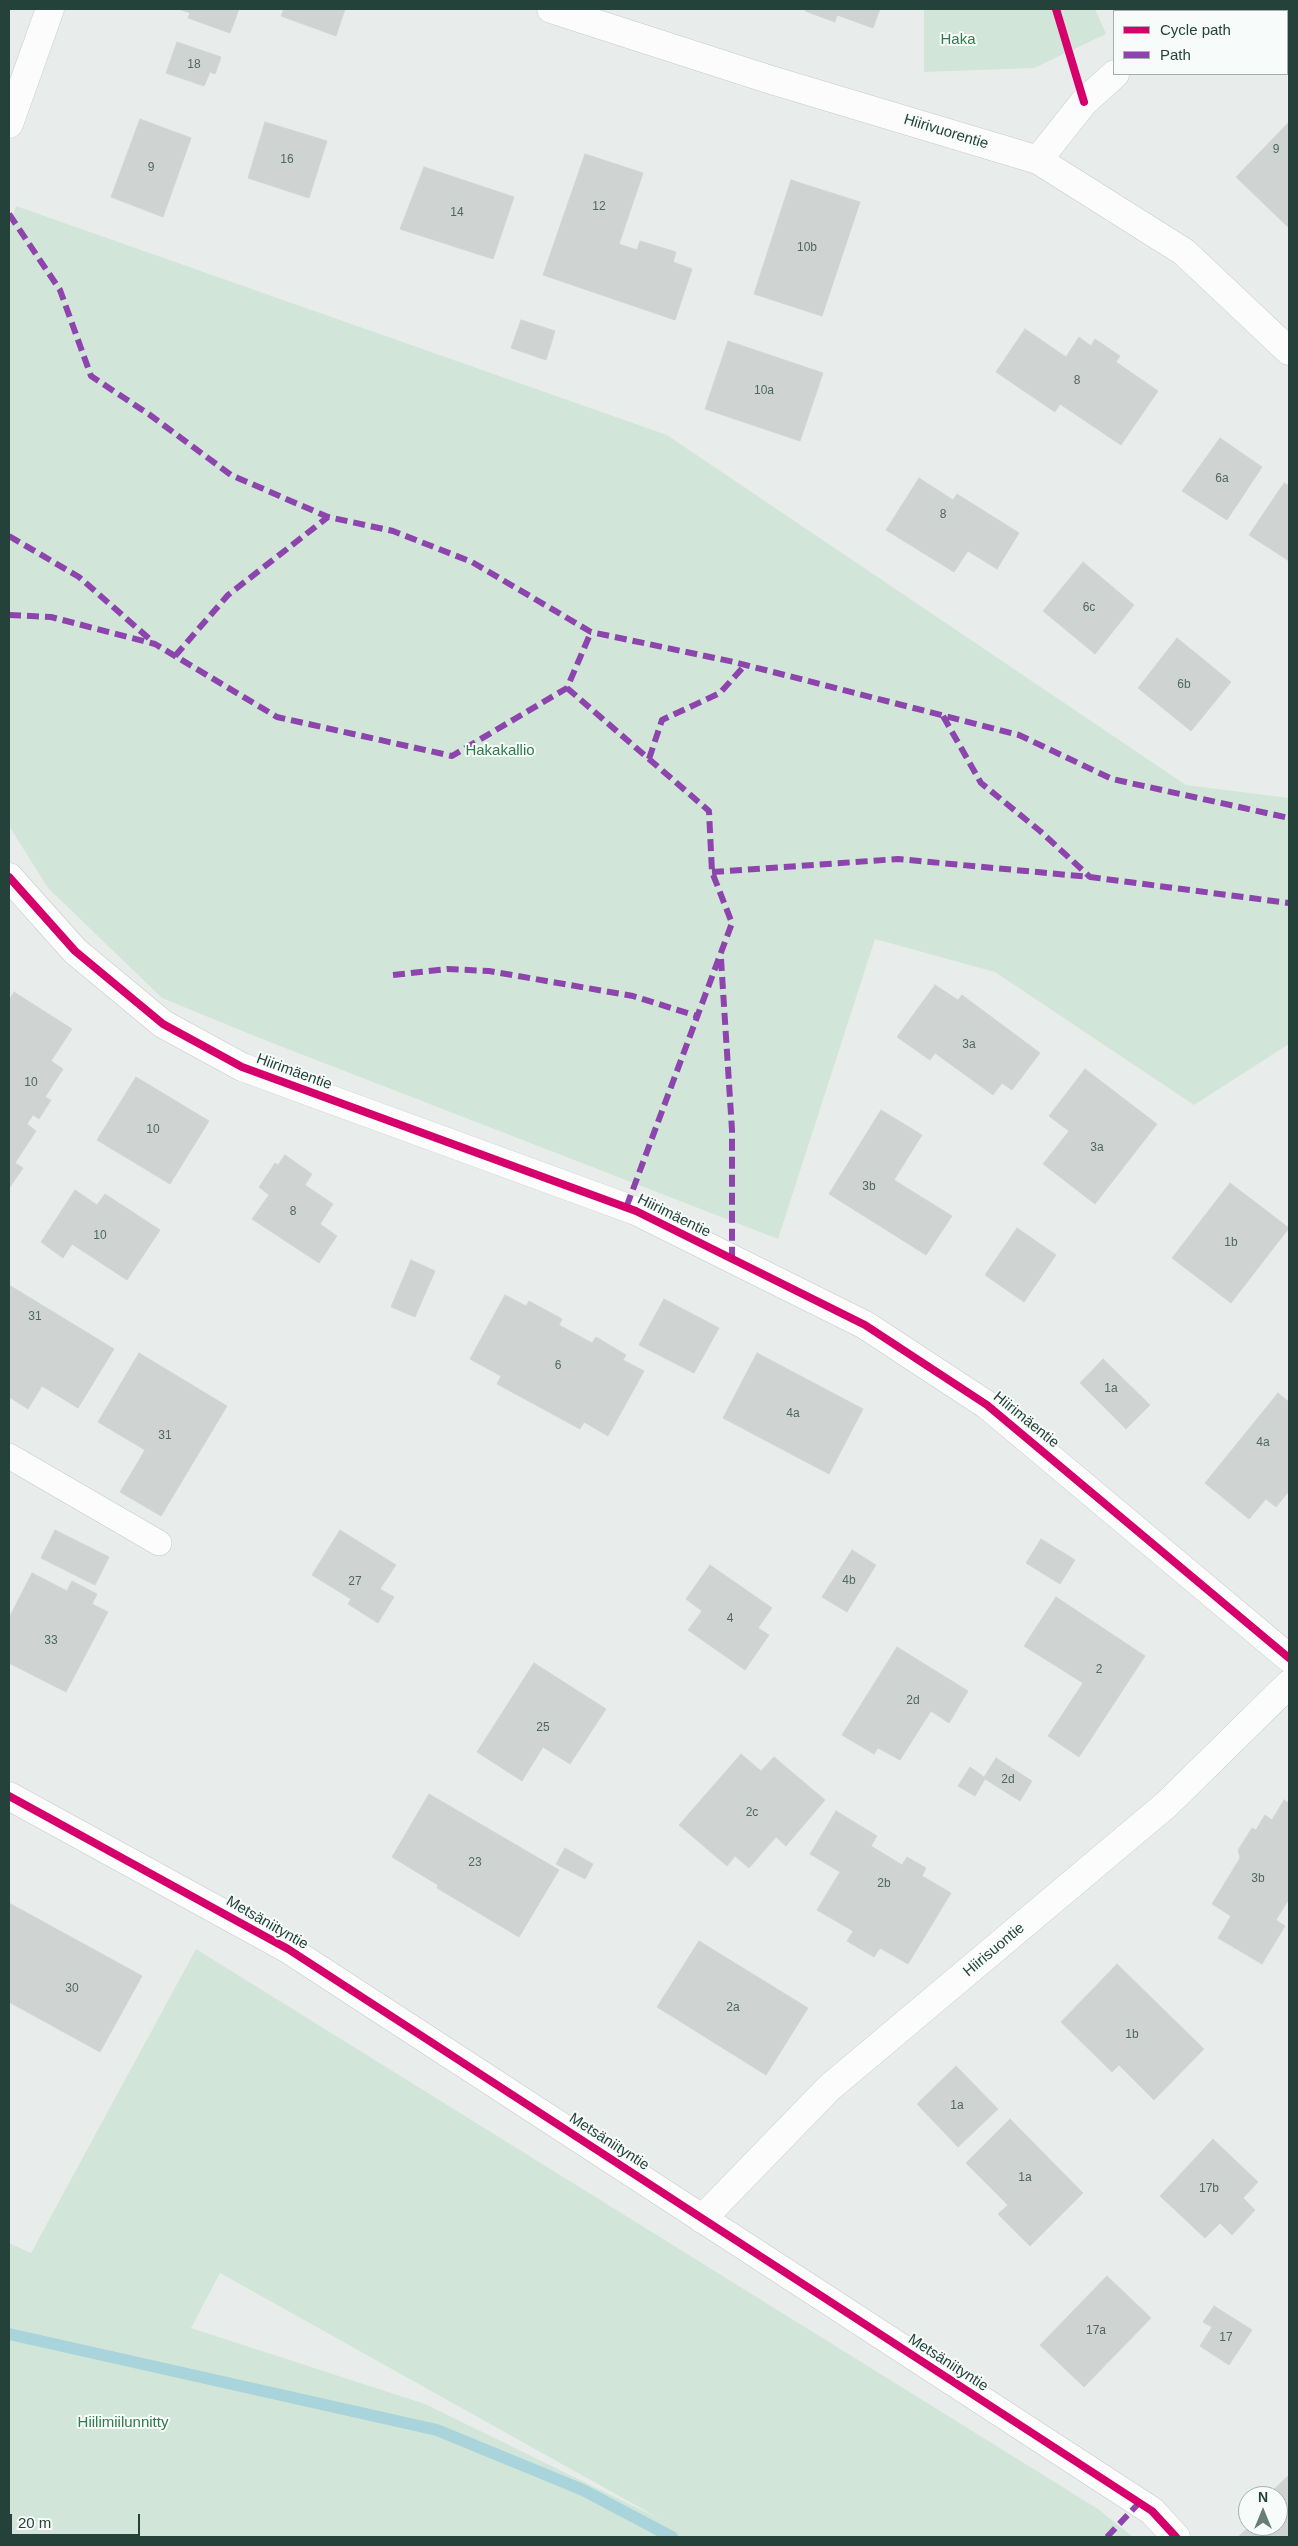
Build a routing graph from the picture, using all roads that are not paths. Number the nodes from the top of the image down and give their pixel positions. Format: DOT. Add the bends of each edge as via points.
graph roads {
  1 [pos="50,9"];
  2 [pos="551,9"];
  3 [pos="1114,75"];
  4 [pos="9,124"];
  5 [pos="1038,160"];
  6 [pos="1289,351"];
  7 [pos="9,877"];
  8 [pos="9,1456"];
  9 [pos="159,1543"];
  10 [pos="1289,1658"];
  11 [pos="1289,1684"];
  12 [pos="9,1796"];
  13 [pos="702,2219"];
  14 [pos="1176,2537"];
  1 -- 4 [label="street"];
  2 -- 5 [label="street, Hiirivuorentie" via="768,79"];
  3 -- 5 [label="street" via="1084,102"];
  5 -- 6 [label="street, Hiirivuorentie" via="1184,252"];
  7 -- 10 [label="street, Hiirimäentie" via="75,951 162,1024 242,1067 636,1211 865,1325 986,1405"];
  8 -- 9 [label="lane"];
  11 -- 13 [label="street, Hiirisuontie" via="1167,1804 829,2088"];
  12 -- 13 [label="street, Metsäniityntie" via="288,1949"];
  13 -- 14 [label="street, Metsäniityntie" via="1152,2511"];
}
